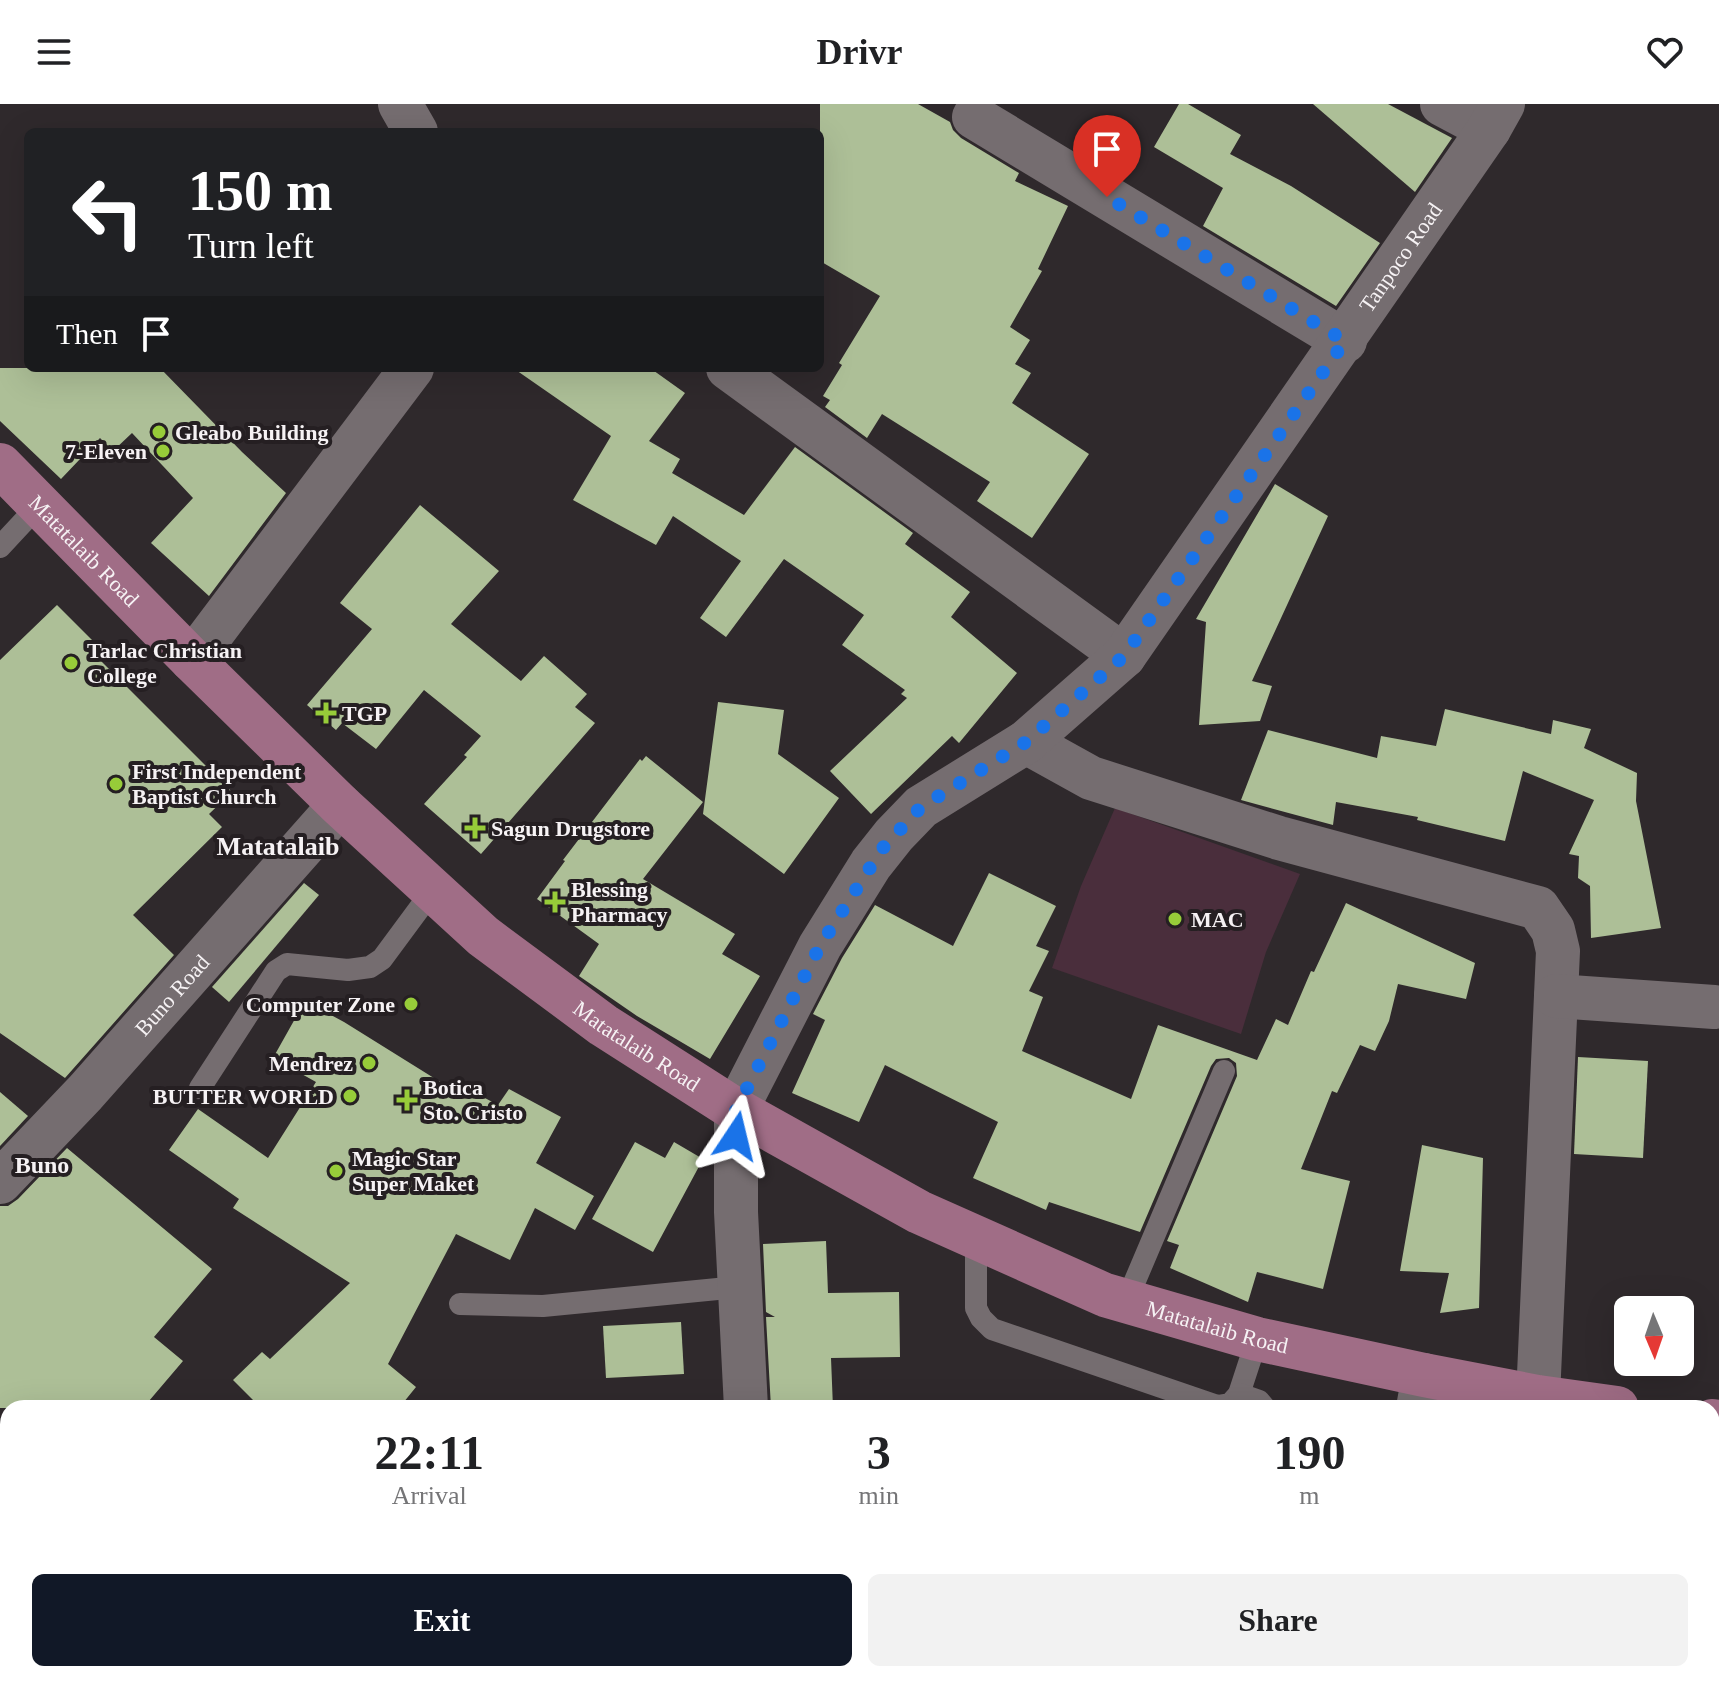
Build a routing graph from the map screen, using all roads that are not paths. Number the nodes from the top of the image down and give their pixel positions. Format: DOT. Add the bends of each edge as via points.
graph roads {
  1 [pos="400,104"];
  2 [pos="1442,104"];
  3 [pos="1496,116"];
  4 [pos="974,117"];
  5 [pos="414,128"];
  6 [pos="1345,341"];
  7 [pos="409,372"];
  8 [pos="734,372"];
  9 [pos="0,465"];
  10 [pos="39,505"];
  11 [pos="0,547"];
  12 [pos="1124,656"];
  13 [pos="192,660"];
  14 [pos="1026,742"];
  15 [pos="340,805"];
  16 [pos="433,890"];
  17 [pos="1556,996"];
  18 [pos="1714,1007"];
  19 [pos="1224,1071"];
  20 [pos="200,1088"];
  21 [pos="736,1110"];
  22 [pos="0,1182"];
  23 [pos="976,1239"];
  24 [pos="738,1287"];
  25 [pos="1126,1302"];
  26 [pos="460,1304"];
  27 [pos="1257,1339"];
  28 [pos="1421,1392"];
  29 [pos="1239,1394"];
  30 [pos="1538,1397"];
  31 [pos="745,1400"];
  32 [pos="1199,1400"];
  33 [pos="1234,1400"];
  34 [pos="1256,1400"];
  35 [pos="1560,1400"];
  1 -- 5 [label="street"];
  2 -- 3 [label="street"];
  3 -- 6 [label="street, Tanpoco Road"];
  4 -- 6 [label="street"];
  6 -- 12 [label="street, Tanpoco Road"];
  7 -- 13 [label="street"];
  8 -- 12 [label="street"];
  9 -- 10 [label="main road, Matatalaib Road"];
  10 -- 11 [label="lane"];
  10 -- 13 [label="main road, Matatalaib Road"];
  12 -- 14 [label="street, Tanpoco Road"];
  13 -- 15 [label="main road, Matatalaib Road"];
  14 -- 17 [label="street" via="1091,778 1279,838 1538,908 1553,930 1558,951"];
  14 -- 21 [label="street, Tanpoco Road" via="921,807 886,844 820,946"];
  15 -- 16 [label="main road, Matatalaib Road"];
  15 -- 22 [label="street, Buno Road"];
  16 -- 20 [label="lane" via="382,959 370,967 287,964 276,971"];
  16 -- 21 [label="main road, Matatalaib Road" via="483,936 603,1025"];
  17 -- 18 [label="street"];
  17 -- 30 [label="street"];
  19 -- 25 [label="lane"];
  21 -- 23 [label="main road, Matatalaib Road"];
  21 -- 24 [label="street"];
  23 -- 25 [label="main road, Matatalaib Road"];
  23 -- 32 [label="lane" via="976,1308 992,1329"];
  24 -- 26 [label="lane" via="543,1306"];
  24 -- 31 [label="street"];
  25 -- 27 [label="main road, Matatalaib Road"];
  27 -- 28 [label="main road, Matatalaib Road"];
  27 -- 29 [label="lane"];
  28 -- 30 [label="main road, Matatalaib Road"];
  29 -- 33 [label="lane"];
  29 -- 34 [label="lane"];
  30 -- 35 [label="main road, Matatalaib Road"];
}
